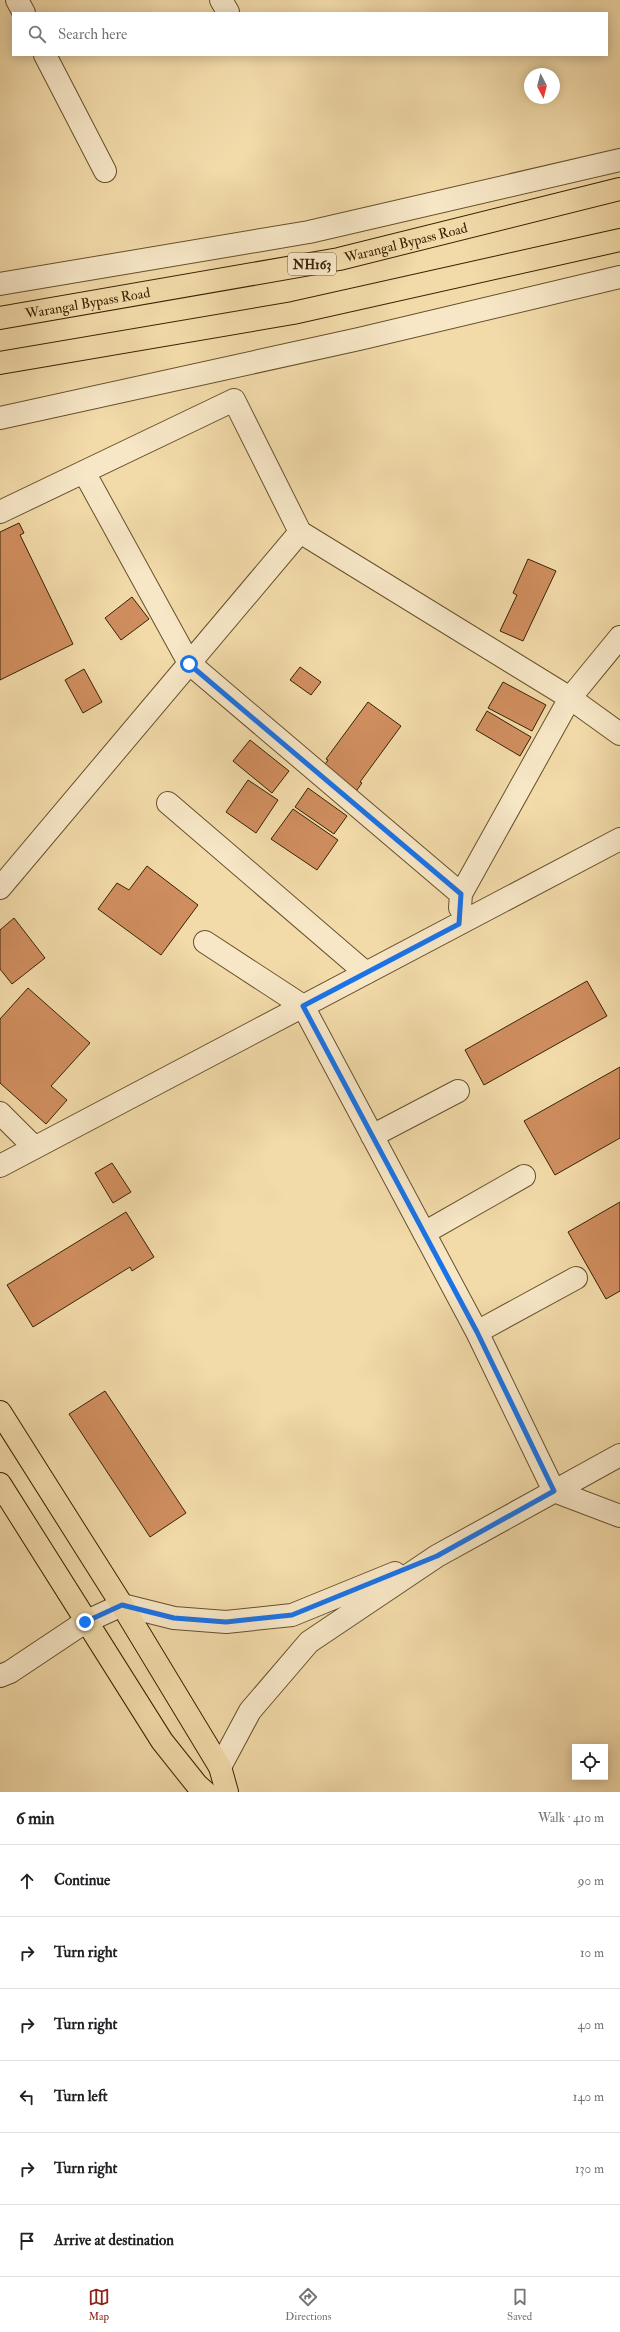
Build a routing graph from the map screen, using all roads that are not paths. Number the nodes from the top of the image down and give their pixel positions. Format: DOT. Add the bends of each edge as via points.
graph roads {
  1 [pos="17,0"];
  2 [pos="23,12"];
  3 [pos="46,56"];
  4 [pos="620,160"];
  5 [pos="105,172"];
  6 [pos="620,189"];
  7 [pos="620,240"];
  8 [pos="620,277"];
  9 [pos="0,284"];
  10 [pos="0,318"];
  11 [pos="0,363"];
  12 [pos="0,418"];
  13 [pos="84,472"];
  14 [pos="0,512"];
  15 [pos="300,532"];
  16 [pos="620,637"];
  17 [pos="189,664"];
  18 [pos="570,698"];
  19 [pos="620,734"];
  20 [pos="168,803"];
  21 [pos="620,839"];
  22 [pos="0,888"];
  23 [pos="461,894"];
  24 [pos="459,924"];
  25 [pos="205,942"];
  26 [pos="366,973"];
  27 [pos="303,1006"];
  28 [pos="458,1091"];
  29 [pos="0,1113"];
  30 [pos="372,1136"];
  31 [pos="34,1147"];
  32 [pos="0,1166"];
  33 [pos="524,1176"];
  34 [pos="424,1233"];
  35 [pos="576,1278"];
  36 [pos="477,1332"];
  37 [pos="0,1412"];
  38 [pos="620,1455"];
  39 [pos="0,1484"];
  40 [pos="554,1491"];
  41 [pos="620,1516"];
  42 [pos="437,1556"];
  43 [pos="122,1605"];
  44 [pos="85,1622"];
  45 [pos="0,1676"];
  46 [pos="220,1767"];
  47 [pos="205,1792"];
  48 [pos="227,1792"];
  1 -- 2 [label="street"];
  3 -- 5 [label="street"];
  4 -- 9 [label="street" via="309,232"];
  6 -- 10 [label="highway, Warangal Bypass Road / NH163" via="339,259"];
  7 -- 11 [label="highway" via="293,313"];
  8 -- 12 [label="street" via="359,339"];
  13 -- 14 [label="street"];
  13 -- 15 [label="street" via="234,400"];
  13 -- 17 [label="street"];
  15 -- 17 [label="street"];
  15 -- 18 [label="street"];
  16 -- 18 [label="street"];
  17 -- 22 [label="street"];
  17 -- 23 [label="street"];
  18 -- 19 [label="street"];
  18 -- 23 [label="street"];
  20 -- 26 [label="street"];
  21 -- 24 [label="street"];
  23 -- 24 [label="street"];
  24 -- 26 [label="street"];
  25 -- 27 [label="street"];
  26 -- 27 [label="street"];
  27 -- 30 [label="street"];
  27 -- 31 [label="street"];
  28 -- 30 [label="street"];
  29 -- 31 [label="street"];
  30 -- 34 [label="street"];
  31 -- 32 [label="street"];
  33 -- 34 [label="street"];
  34 -- 36 [label="street"];
  35 -- 36 [label="street"];
  36 -- 40 [label="street"];
  37 -- 43 [label="highway"];
  38 -- 40 [label="street"];
  39 -- 44 [label="highway"];
  40 -- 41 [label="street"];
  40 -- 42 [label="street"];
  42 -- 43 [label="street" via="292,1615 226,1622 174,1618"];
  42 -- 46 [label="street" via="309,1642 250,1711"];
  43 -- 44 [label="street"];
  43 -- 46 [label="highway"];
  44 -- 45 [label="street"];
  44 -- 47 [label="highway" via="162,1741"];
  46 -- 48 [label="highway"];
}
